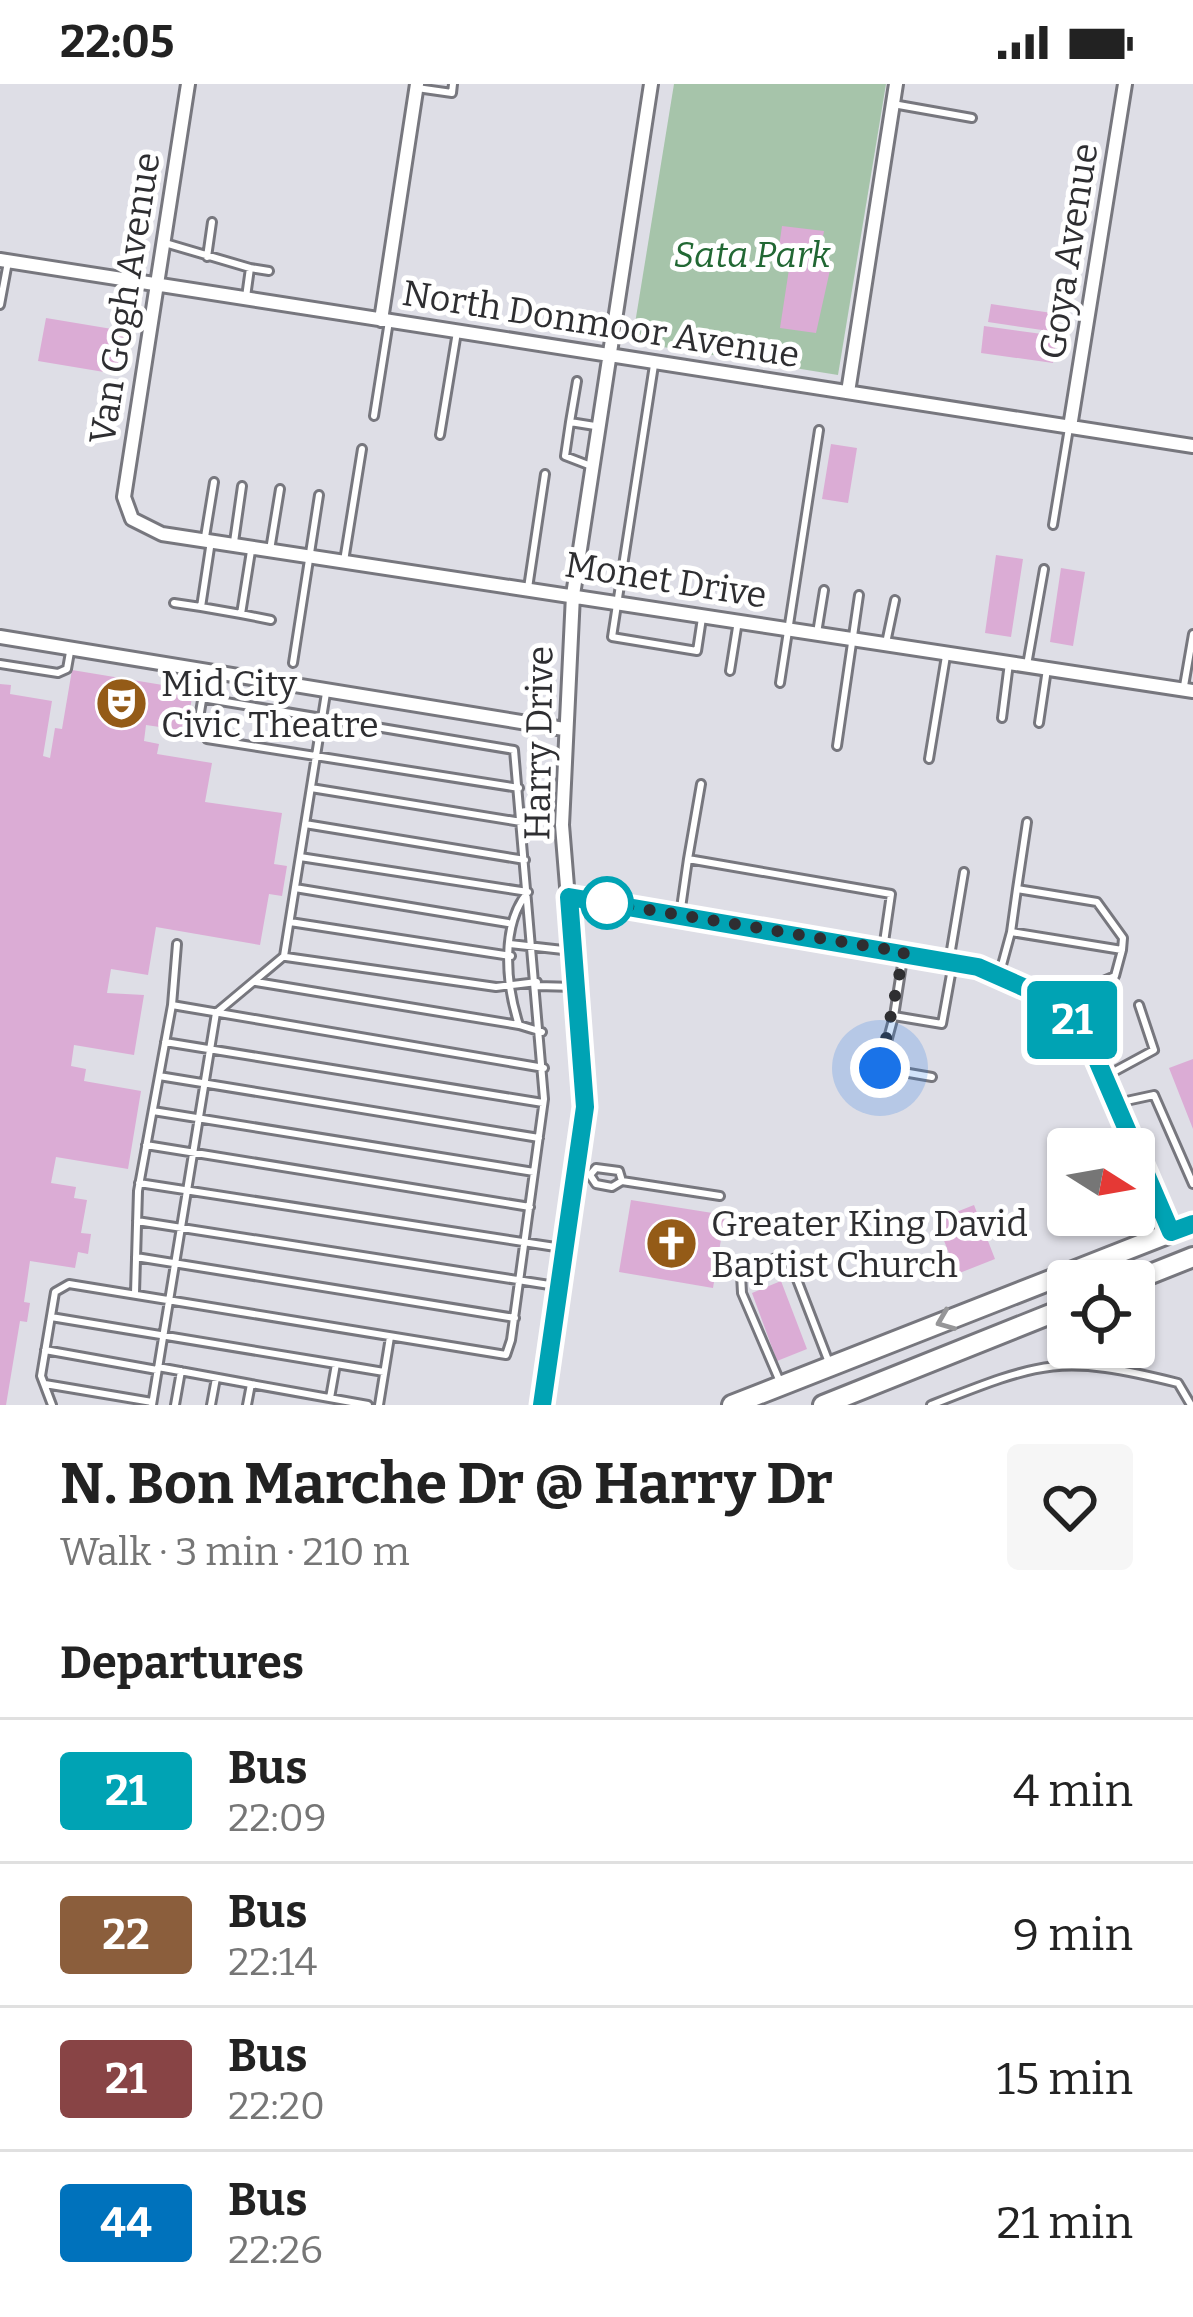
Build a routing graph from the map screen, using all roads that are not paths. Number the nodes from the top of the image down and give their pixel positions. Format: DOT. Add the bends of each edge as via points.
graph roads {
  1 [pos="188,84"];
  2 [pos="453,84"];
  3 [pos="651,84"];
  4 [pos="896,84"];
  5 [pos="1125,84"];
  6 [pos="417,86"];
  7 [pos="893,104"];
  8 [pos="972,118"];
  9 [pos="212,222"];
  10 [pos="163,242"];
  11 [pos="207,257"];
  12 [pos="4,261"];
  13 [pos="250,268"];
  14 [pos="269,271"];
  15 [pos="156,288"];
  16 [pos="1,296"];
  17 [pos="245,301"];
  18 [pos="0,305"];
  19 [pos="385,320"];
  20 [pos="457,331"];
  21 [pos="610,355"];
  22 [pos="654,362"];
  23 [pos="577,381"];
  24 [pos="848,392"];
  25 [pos="374,416"];
  26 [pos="570,422"];
  27 [pos="599,427"];
  28 [pos="1070,427"];
  29 [pos="819,430"];
  30 [pos="440,435"];
  31 [pos="1193,446"];
  32 [pos="362,449"];
  33 [pos="593,466"];
  34 [pos="545,475"];
  35 [pos="214,482"];
  36 [pos="242,486"];
  37 [pos="280,489"];
  38 [pos="319,495"];
  39 [pos="132,519"];
  40 [pos="1053,525"];
  41 [pos="208,541"];
  42 [pos="234,545"];
  43 [pos="252,547"];
  44 [pos="270,550"];
  45 [pos="309,556"];
  46 [pos="344,561"];
  47 [pos="1044,569"];
  48 [pos="528,588"];
  49 [pos="824,590"];
  50 [pos="573,595"];
  51 [pos="859,595"];
  52 [pos="895,600"];
  53 [pos="617,602"];
  54 [pos="174,603"];
  55 [pos="201,608"];
  56 [pos="241,614"];
  57 [pos="703,615"];
  58 [pos="271,620"];
  59 [pos="738,620"];
  60 [pos="786,628"];
  61 [pos="817,633"];
  62 [pos="1193,634"];
  63 [pos="0,637"];
  64 [pos="856,639"];
  65 [pos="886,644"];
  66 [pos="71,648"];
  67 [pos="947,653"];
  68 [pos="293,663"];
  69 [pos="1009,663"];
  70 [pos="0,664"];
  71 [pos="1027,665"];
  72 [pos="1047,668"];
  73 [pos="207,671"];
  74 [pos="730,671"];
  75 [pos="780,683"];
  76 [pos="1188,690"];
  77 [pos="326,691"];
  78 [pos="202,698"];
  79 [pos="322,717"];
  80 [pos="1002,718"];
  81 [pos="1039,723"];
  82 [pos="564,729"];
  83 [pos="837,746"];
  84 [pos="316,755"];
  85 [pos="929,759"];
  86 [pos="701,784"];
  87 [pos="310,788"];
  88 [pos="519,788"];
  89 [pos="521,822"];
  90 [pos="1027,822"];
  91 [pos="305,824"];
  92 [pos="300,856"];
  93 [pos="525,860"];
  94 [pos="688,860"];
  95 [pos="964,872"];
  96 [pos="295,888"];
  97 [pos="1017,889"];
  98 [pos="528,892"];
  99 [pos="569,897"];
  100 [pos="680,915"];
  101 [pos="290,922"];
  102 [pos="508,923"];
  103 [pos="1011,932"];
  104 [pos="177,944"];
  105 [pos="510,944"];
  106 [pos="533,946"];
  107 [pos="884,949"];
  108 [pos="1122,950"];
  109 [pos="575,951"];
  110 [pos="904,952"];
  111 [pos="284,956"];
  112 [pos="511,956"];
  113 [pos="951,963"];
  114 [pos="999,976"];
  115 [pos="254,982"];
  116 [pos="512,983"];
  117 [pos="537,984"];
  118 [pos="579,987"];
  119 [pos="1053,1002"];
  120 [pos="172,1005"];
  121 [pos="1139,1005"];
  122 [pos="216,1013"];
  123 [pos="894,1016"];
  124 [pos="519,1025"];
  125 [pos="542,1032"];
  126 [pos="165,1042"];
  127 [pos="210,1050"];
  128 [pos="544,1068"];
  129 [pos="159,1076"];
  130 [pos="1106,1076"];
  131 [pos="932,1077"];
  132 [pos="205,1083"];
  133 [pos="543,1103"];
  134 [pos="1118,1103"];
  135 [pos="152,1111"];
  136 [pos="199,1117"];
  137 [pos="539,1138"];
  138 [pos="146,1145"];
  139 [pos="193,1153"];
  140 [pos="534,1172"];
  141 [pos="584,1174"];
  142 [pos="140,1183"];
  143 [pos="1193,1184"];
  144 [pos="187,1190"];
  145 [pos="720,1196"];
  146 [pos="530,1207"];
  147 [pos="137,1221"];
  148 [pos="1193,1224"];
  149 [pos="181,1226"];
  150 [pos="1171,1232"];
  151 [pos="525,1244"];
  152 [pos="566,1249"];
  153 [pos="136,1257"];
  154 [pos="1193,1257"];
  155 [pos="175,1263"];
  156 [pos="1155,1272"];
  157 [pos="520,1281"];
  158 [pos="560,1287"];
  159 [pos="135,1293"];
  160 [pos="169,1298"];
  161 [pos="1047,1315"];
  162 [pos="51,1317"];
  163 [pos="515,1318"];
  164 [pos="163,1336"];
  165 [pos="390,1337"];
  166 [pos="45,1350"];
  167 [pos="336,1364"];
  168 [pos="158,1368"];
  169 [pos="824,1369"];
  170 [pos="182,1371"];
  171 [pos="384,1372"];
  172 [pos="216,1378"];
  173 [pos="45,1384"];
  174 [pos="251,1384"];
  175 [pos="782,1387"];
  176 [pos="330,1398"];
  177 [pos="152,1404"];
  178 [pos="826,1404"];
  179 [pos="52,1405"];
  180 [pos="175,1405"];
  181 [pos="212,1405"];
  182 [pos="247,1405"];
  183 [pos="368,1405"];
  184 [pos="379,1405"];
  185 [pos="542,1405"];
  186 [pos="732,1405"];
  187 [pos="931,1405"];
  188 [pos="1191,1405"];
  1 -- 10 [label="street, Van Gogh Avenue"];
  2 -- 6 [label="lane" via="452,93"];
  3 -- 21 [label="street, Harry Drive"];
  4 -- 7 [label="street"];
  5 -- 28 [label="street, Goya Avenue"];
  6 -- 19 [label="street"];
  7 -- 8 [label="lane"];
  7 -- 24 [label="street"];
  9 -- 11 [label="lane"];
  10 -- 11 [label="lane"];
  10 -- 15 [label="street, Van Gogh Avenue"];
  11 -- 13 [label="lane"];
  12 -- 15 [label="street, North Donmoor Avenue"];
  12 -- 16 [label="lane"];
  13 -- 14 [label="lane"];
  13 -- 17 [label="lane"];
  15 -- 17 [label="street, North Donmoor Avenue"];
  15 -- 39 [label="street, Van Gogh Avenue" via="124,497"];
  16 -- 18 [label="lane"];
  17 -- 19 [label="street, North Donmoor Avenue"];
  19 -- 20 [label="street, North Donmoor Avenue"];
  19 -- 25 [label="lane"];
  20 -- 21 [label="street, North Donmoor Avenue"];
  20 -- 30 [label="lane"];
  21 -- 22 [label="street, North Donmoor Avenue"];
  21 -- 27 [label="street, Harry Drive"];
  22 -- 24 [label="street, North Donmoor Avenue"];
  22 -- 53 [label="lane"];
  23 -- 26 [label="lane"];
  24 -- 28 [label="street, North Donmoor Avenue"];
  26 -- 27 [label="lane"];
  26 -- 33 [label="lane" via="565,456"];
  27 -- 33 [label="street, Harry Drive"];
  28 -- 31 [label="street, North Donmoor Avenue"];
  28 -- 40 [label="lane"];
  29 -- 60 [label="lane"];
  32 -- 46 [label="lane"];
  33 -- 50 [label="street, Harry Drive"];
  34 -- 48 [label="lane"];
  35 -- 41 [label="lane"];
  36 -- 42 [label="lane"];
  37 -- 44 [label="lane"];
  38 -- 45 [label="lane"];
  39 -- 41 [label="street, Monet Drive" via="162,534"];
  41 -- 42 [label="street, Monet Drive"];
  41 -- 55 [label="lane"];
  42 -- 43 [label="street, Monet Drive"];
  43 -- 44 [label="street, Monet Drive"];
  43 -- 56 [label="lane"];
  44 -- 45 [label="street, Monet Drive"];
  45 -- 46 [label="street, Monet Drive"];
  45 -- 68 [label="lane"];
  46 -- 48 [label="street, Monet Drive"];
  47 -- 71 [label="lane"];
  48 -- 50 [label="street, Monet Drive"];
  49 -- 61 [label="lane"];
  50 -- 53 [label="street, Monet Drive"];
  50 -- 82 [label="street, Harry Drive"];
  51 -- 64 [label="lane"];
  52 -- 65 [label="lane"];
  53 -- 57 [label="street, Monet Drive"];
  53 -- 57 [label="lane" via="612,637 697,651"];
  54 -- 55 [label="lane"];
  55 -- 56 [label="lane"];
  56 -- 58 [label="lane"];
  57 -- 59 [label="street, Monet Drive"];
  59 -- 60 [label="street, Monet Drive"];
  59 -- 74 [label="lane"];
  60 -- 61 [label="street, Monet Drive"];
  60 -- 75 [label="lane"];
  61 -- 64 [label="street, Monet Drive"];
  62 -- 76 [label="lane"];
  63 -- 66 [label="street"];
  64 -- 65 [label="street, Monet Drive"];
  64 -- 83 [label="lane"];
  65 -- 67 [label="street, Monet Drive"];
  66 -- 70 [label="lane" via="67,669 58,673"];
  66 -- 73 [label="street"];
  67 -- 69 [label="street, Monet Drive"];
  67 -- 85 [label="lane"];
  69 -- 71 [label="street, Monet Drive"];
  69 -- 80 [label="lane"];
  71 -- 72 [label="street, Monet Drive"];
  72 -- 76 [label="street, Monet Drive"];
  72 -- 81 [label="lane"];
  73 -- 77 [label="street"];
  73 -- 78 [label="lane"];
  77 -- 79 [label="lane"];
  77 -- 82 [label="street"];
  78 -- 79 [label="lane"];
  78 -- 84 [label="lane" via="198,724 207,739"];
  79 -- 84 [label="lane"];
  79 -- 88 [label="lane" via="506,746 514,750"];
  82 -- 99 [label="street, Harry Drive"];
  84 -- 87 [label="lane"];
  84 -- 88 [label="lane"];
  86 -- 94 [label="lane"];
  87 -- 89 [label="lane"];
  87 -- 91 [label="lane"];
  88 -- 89 [label="lane"];
  89 -- 93 [label="lane"];
  90 -- 97 [label="lane"];
  91 -- 92 [label="lane"];
  91 -- 93 [label="lane"];
  92 -- 96 [label="lane"];
  92 -- 98 [label="lane"];
  93 -- 98 [label="lane"];
  94 -- 100 [label="lane"];
  94 -- 107 [label="lane" via="892,894"];
  95 -- 113 [label="lane"];
  96 -- 101 [label="lane"];
  96 -- 102 [label="lane"];
  97 -- 103 [label="lane"];
  97 -- 108 [label="lane" via="1097,902 1124,938"];
  98 -- 102 [label="lane"];
  98 -- 106 [label="lane"];
  99 -- 100 [label="street"];
  99 -- 109 [label="street, Harry Drive"];
  100 -- 107 [label="street"];
  101 -- 111 [label="lane"];
  101 -- 112 [label="lane"];
  102 -- 105 [label="lane"];
  103 -- 108 [label="lane"];
  103 -- 114 [label="lane"];
  104 -- 120 [label="lane"];
  105 -- 106 [label="lane"];
  105 -- 112 [label="lane"];
  106 -- 109 [label="lane"];
  106 -- 117 [label="lane"];
  107 -- 110 [label="street"];
  108 -- 119 [label="lane" via="1115,976"];
  109 -- 118 [label="street, Harry Drive"];
  110 -- 113 [label="street"];
  110 -- 123 [label="lane"];
  111 -- 115 [label="lane"];
  111 -- 116 [label="lane"];
  112 -- 116 [label="lane"];
  113 -- 114 [label="street"];
  113 -- 123 [label="lane" via="942,1024"];
  114 -- 119 [label="street"];
  115 -- 122 [label="lane"];
  115 -- 124 [label="lane"];
  116 -- 117 [label="lane"];
  116 -- 124 [label="lane"];
  117 -- 118 [label="lane"];
  117 -- 125 [label="lane"];
  118 -- 141 [label="street, Harry Drive"];
  119 -- 130 [label="street" via="1082,1030"];
  120 -- 122 [label="lane"];
  120 -- 126 [label="lane"];
  121 -- 130 [label="lane" via="1154,1050"];
  122 -- 127 [label="lane"];
  122 -- 128 [label="lane"];
  123 -- 131 [label="lane" via="880,1068"];
  124 -- 125 [label="lane"];
  125 -- 128 [label="lane"];
  126 -- 127 [label="lane"];
  126 -- 129 [label="lane"];
  127 -- 132 [label="lane"];
  127 -- 133 [label="lane"];
  128 -- 133 [label="lane"];
  129 -- 132 [label="lane"];
  129 -- 135 [label="lane"];
  130 -- 134 [label="street"];
  132 -- 136 [label="lane"];
  132 -- 137 [label="lane"];
  133 -- 137 [label="lane"];
  134 -- 143 [label="lane" via="1154,1094"];
  134 -- 150 [label="street"];
  135 -- 136 [label="lane"];
  135 -- 138 [label="lane"];
  136 -- 139 [label="lane"];
  136 -- 140 [label="lane"];
  137 -- 140 [label="lane"];
  138 -- 139 [label="lane"];
  138 -- 142 [label="lane"];
  139 -- 144 [label="lane"];
  139 -- 146 [label="lane"];
  140 -- 146 [label="lane"];
  141 -- 145 [label="lane" via="596,1168"];
  141 -- 152 [label="street, Harry Drive"];
  142 -- 144 [label="lane"];
  142 -- 147 [label="lane"];
  144 -- 149 [label="lane"];
  144 -- 151 [label="lane"];
  146 -- 151 [label="lane"];
  147 -- 149 [label="lane"];
  147 -- 153 [label="lane"];
  148 -- 150 [label="main road"];
  149 -- 155 [label="lane"];
  149 -- 157 [label="lane"];
  150 -- 169 [label="main road, one-way"];
  151 -- 152 [label="lane"];
  151 -- 157 [label="lane"];
  152 -- 158 [label="street, Harry Drive"];
  153 -- 155 [label="lane"];
  153 -- 159 [label="lane"];
  154 -- 156 [label="main road"];
  155 -- 160 [label="lane"];
  155 -- 163 [label="lane"];
  157 -- 158 [label="lane"];
  157 -- 163 [label="lane"];
  158 -- 185 [label="street, Harry Drive"];
  159 -- 160 [label="lane"];
  159 -- 162 [label="lane" via="61,1286"];
  160 -- 164 [label="lane"];
  160 -- 165 [label="lane"];
  161 -- 178 [label="main road"];
  162 -- 164 [label="lane"];
  162 -- 166 [label="lane"];
  163 -- 165 [label="lane" via="506,1355"];
  164 -- 167 [label="lane"];
  164 -- 168 [label="lane"];
  165 -- 171 [label="lane"];
  166 -- 168 [label="lane"];
  166 -- 173 [label="lane"];
  167 -- 171 [label="lane"];
  167 -- 176 [label="lane"];
  168 -- 170 [label="lane"];
  168 -- 177 [label="lane"];
  169 -- 175 [label="main road"];
  169 -- 175 [label="lane" via="791,1264 776,1258 741,1274"];
  169 -- 178 [label="main road"];
  170 -- 172 [label="lane"];
  170 -- 180 [label="lane"];
  171 -- 184 [label="lane"];
  172 -- 174 [label="lane"];
  172 -- 181 [label="lane"];
  173 -- 177 [label="lane"];
  173 -- 179 [label="lane"];
  174 -- 176 [label="lane"];
  174 -- 182 [label="lane"];
  175 -- 186 [label="main road"];
  176 -- 183 [label="lane"];
  187 -- 188 [label="lane" via="1032,1365 1097,1363 1178,1383"];
}
